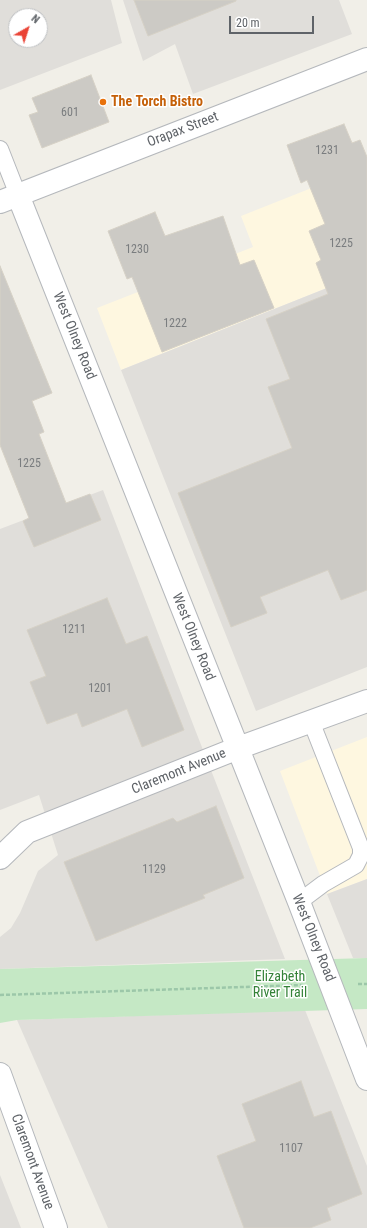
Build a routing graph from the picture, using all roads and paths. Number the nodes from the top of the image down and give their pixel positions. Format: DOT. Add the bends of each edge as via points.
graph roads {
  1 [pos="367,59"];
  2 [pos="0,149"];
  3 [pos="9,199"];
  4 [pos="367,701"];
  5 [pos="311,721"];
  6 [pos="238,748"];
  7 [pos="0,858"];
  8 [pos="298,902"];
  9 [pos="331,984"];
  10 [pos="367,984"];
  11 [pos="0,995"];
  12 [pos="0,1074"];
  13 [pos="367,1079"];
  14 [pos="56,1228"];
  1 -- 3 [label="street, Orapax Street"];
  2 -- 3 [label="lane"];
  3 -- 6 [label="street, West Olney Road"];
  4 -- 5 [label="street, Claremont Avenue"];
  5 -- 6 [label="street, Claremont Avenue"];
  5 -- 8 [label="lane" via="361,848 361,855 356,865"];
  6 -- 7 [label="street, Claremont Avenue" via="27,832"];
  6 -- 8 [label="street, West Olney Road"];
  8 -- 9 [label="street, West Olney Road"];
  9 -- 10 [label="path"];
  9 -- 11 [label="path"];
  9 -- 13 [label="street, West Olney Road"];
  12 -- 14 [label="street, Claremont Avenue"];
}
